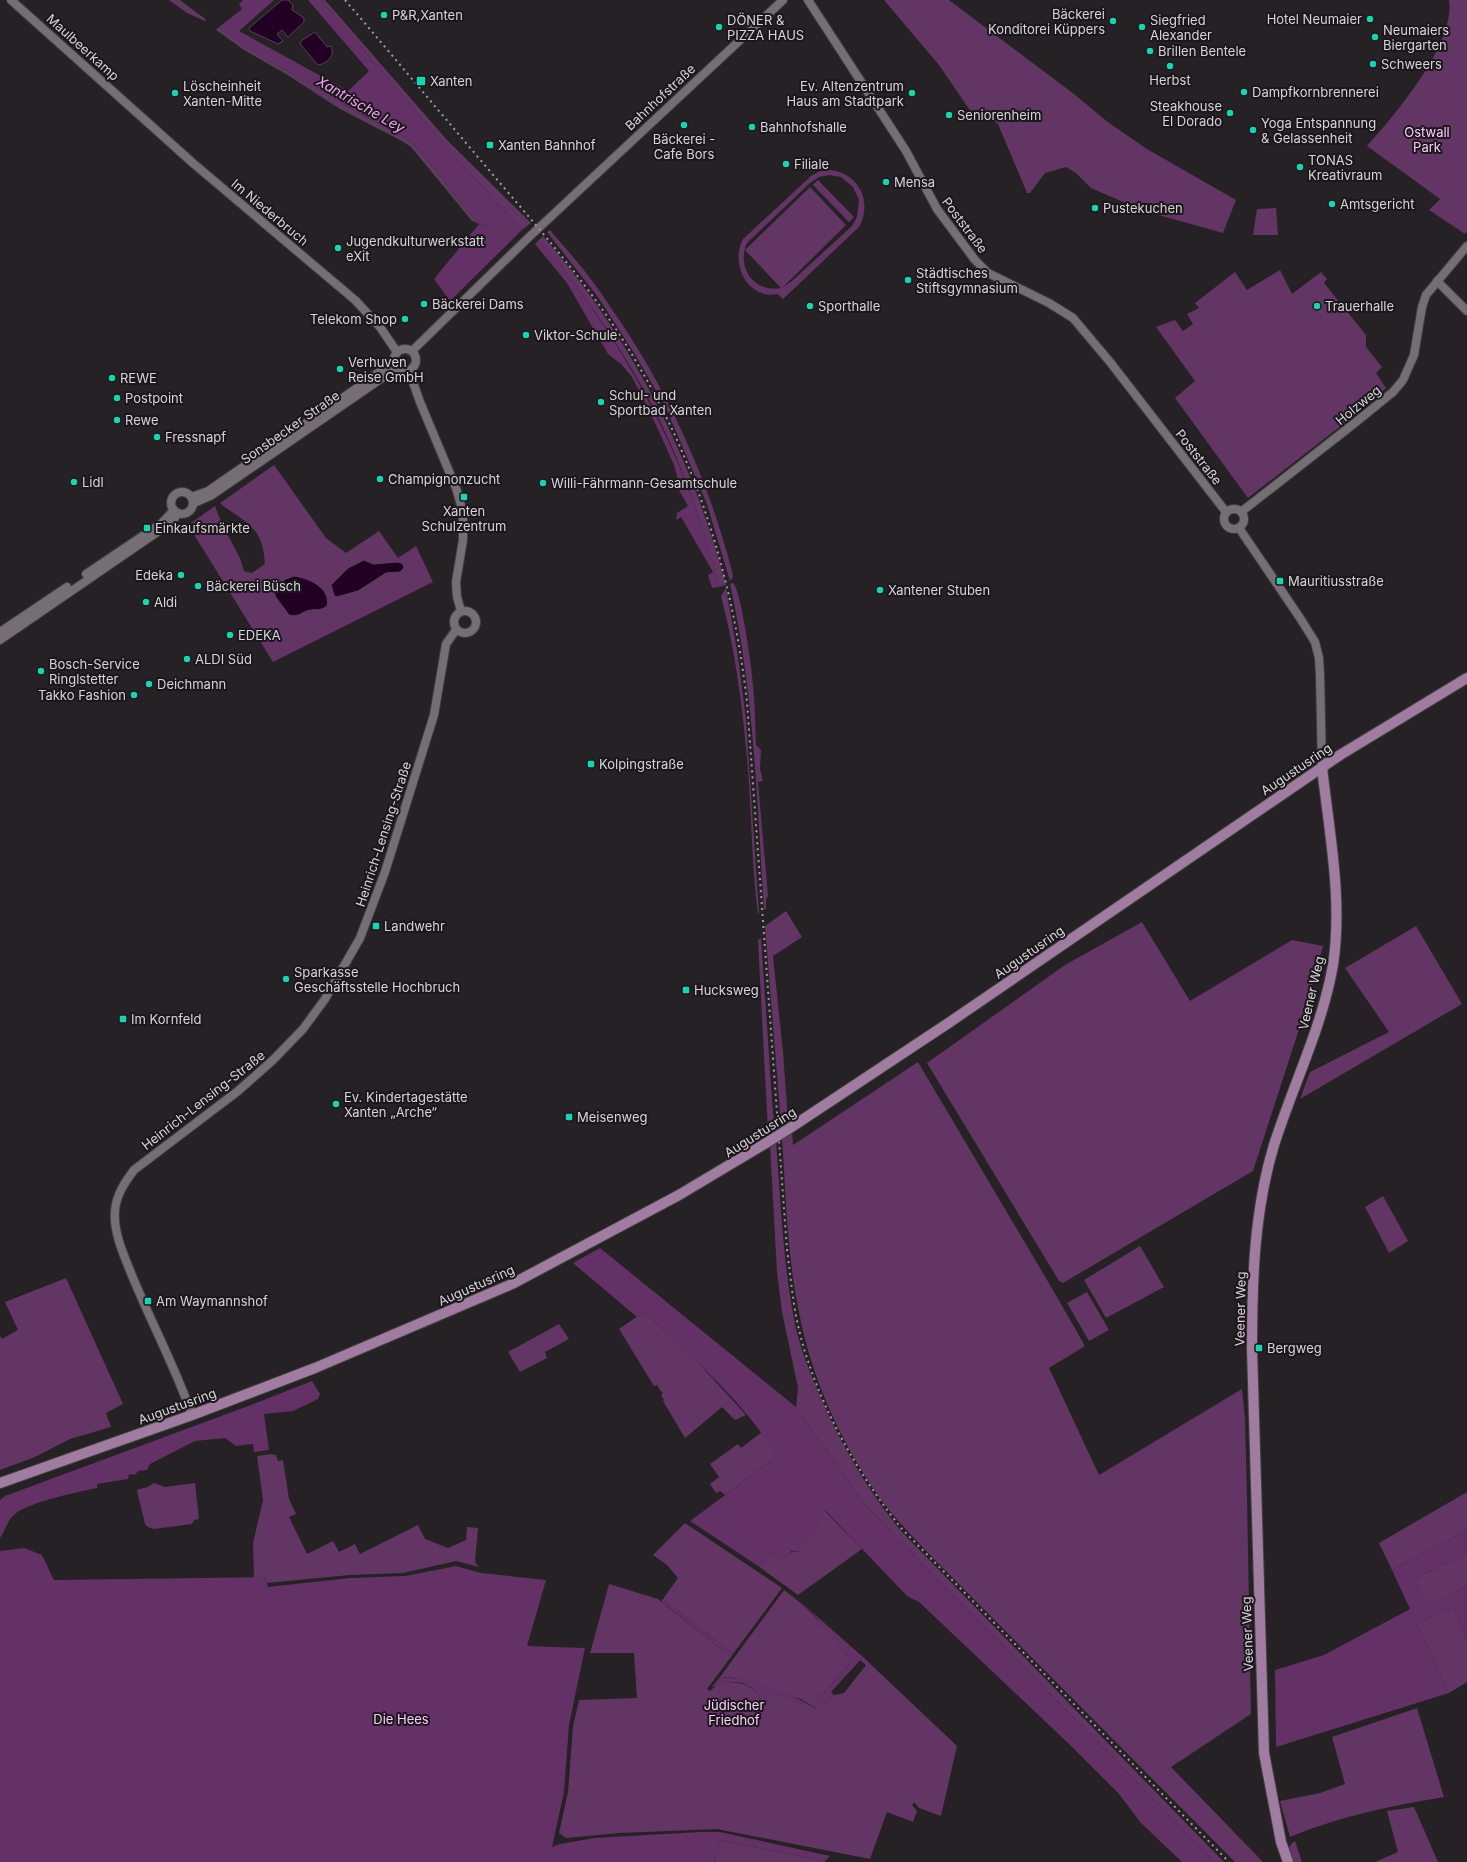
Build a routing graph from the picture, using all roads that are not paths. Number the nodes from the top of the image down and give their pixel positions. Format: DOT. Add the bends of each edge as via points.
graph roads {
  1 [pos="11,0"];
  2 [pos="783,0"];
  3 [pos="808,0"];
  4 [pos="121,97"];
  5 [pos="1467,246"];
  6 [pos="1437,281"];
  7 [pos="1467,312"];
  8 [pos="412,351"];
  9 [pos="397,352"];
  10 [pos="394,361"];
  11 [pos="398,369"];
  12 [pos="409,371"];
  13 [pos="193,500"];
  14 [pos="176,511"];
  15 [pos="1226,512"];
  16 [pos="1241,512"];
  17 [pos="1238,528"];
  18 [pos="461,611"];
  19 [pos="456,630"];
  20 [pos="0,632"];
  21 [pos="0,640"];
  22 [pos="1467,678"];
  23 [pos="1322,767"];
  24 [pos="192,1415"];
  25 [pos="0,1483"];
  26 [pos="1288,1862"];
  1 -- 4 [label="street, Maulbeerkamp"];
  2 -- 8 [label="street, Bahnhofstraße"];
  3 -- 15 [label="street, Poststraße" via="906,151 937,209 975,260 988,273 1049,303 1073,318"];
  4 -- 9 [label="street, Im Niederbruch" via="194,164 363,307"];
  5 -- 6 [label="street, Holzweg"];
  6 -- 7 [label="street"];
  6 -- 16 [label="street, Holzweg" via="1426,295 1422,307 1414,355 1403,380 1393,392"];
  8 -- 9 [label="street" via="403,348"];
  8 -- 12 [label="street" via="416,361 415,366"];
  9 -- 10 [label="street"];
  10 -- 11 [label="street"];
  10 -- 13 [label="street, Sonsbecker Straße"];
  11 -- 12 [label="street"];
  11 -- 13 [label="street, Sonsbecker Straße" via="208,498"];
  12 -- 18 [label="street" via="462,508 464,540 456,582"];
  13 -- 14 [label="street, Sonsbecker Straße" via="189,512 184,514"];
  13 -- 14 [label="street" via="184,491 175,494 171,501"];
  14 -- 20 [label="street, Sonsbecker Straße"];
  14 -- 21 [label="street, Sonsbecker Straße" via="172,522"];
  15 -- 16 [label="street" via="1237,509"];
  15 -- 17 [label="street, Poststraße" via="1225,524 1228,528"];
  16 -- 17 [label="street" via="1244,521"];
  17 -- 23 [label="street, Poststraße" via="1315,642 1320,675"];
  18 -- 19 [label="street" via="453,619"];
  18 -- 19 [label="street" via="472,613 476,623 470,632"];
  19 -- 24 [label="street, Heinrich-Lensing-Straße" via="446,644 434,716 381,885 360,938 325,999 304,1029 273,1060 238,1091 134,1170 125,1181 118,1198 115,1220 120,1244"];
  22 -- 23 [label="main road, Augustusring"];
  23 -- 24 [label="main road, Augustusring, bridge" via="931,1035 790,1128 679,1195 512,1284 315,1368"];
  23 -- 26 [label="main road, Veener Weg" via="1336,895 1333,964 1322,1014 1283,1119 1267,1171 1258,1230 1253,1298 1252,1349 1264,1754 1281,1842"];
  24 -- 25 [label="main road, Augustusring"];
}
